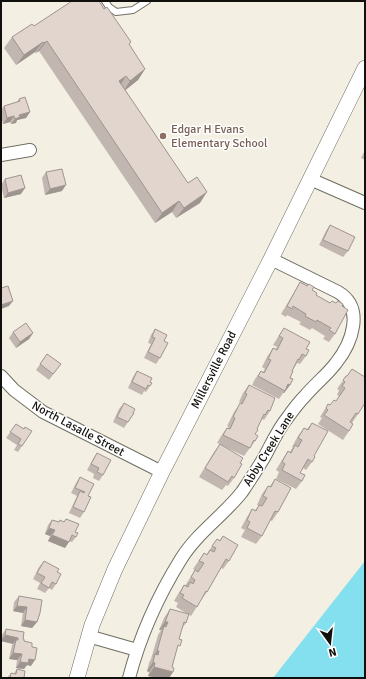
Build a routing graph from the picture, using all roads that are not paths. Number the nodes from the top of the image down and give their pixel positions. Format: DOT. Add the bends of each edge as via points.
graph roads {
  1 [pos="105,1"];
  2 [pos="147,1"];
  3 [pos="365,68"];
  4 [pos="30,150"];
  5 [pos="1,155"];
  6 [pos="310,179"];
  7 [pos="365,203"];
  8 [pos="271,259"];
  9 [pos="1,376"];
  10 [pos="162,472"];
  11 [pos="88,636"];
  12 [pos="137,650"];
  13 [pos="77,678"];
  14 [pos="128,678"];
  1 -- 2 [label="lane" via="109,8 116,12 133,10"];
  3 -- 6 [label="street, Millersville Road"];
  4 -- 5 [label="street"];
  6 -- 7 [label="street"];
  6 -- 8 [label="street, Millersville Road"];
  8 -- 10 [label="street, Millersville Road"];
  8 -- 12 [label="street, Abby Creek Lane" via="346,298 354,314 353,329 338,361 304,396 285,421 243,490 182,558 170,577"];
  9 -- 10 [label="street, North Lasalle Street" via="14,390 43,412"];
  10 -- 11 [label="street, Millersville Road" via="102,597"];
  11 -- 12 [label="street"];
  11 -- 13 [label="street, Millersville Road"];
  12 -- 14 [label="street, Abby Creek Lane"];
}
